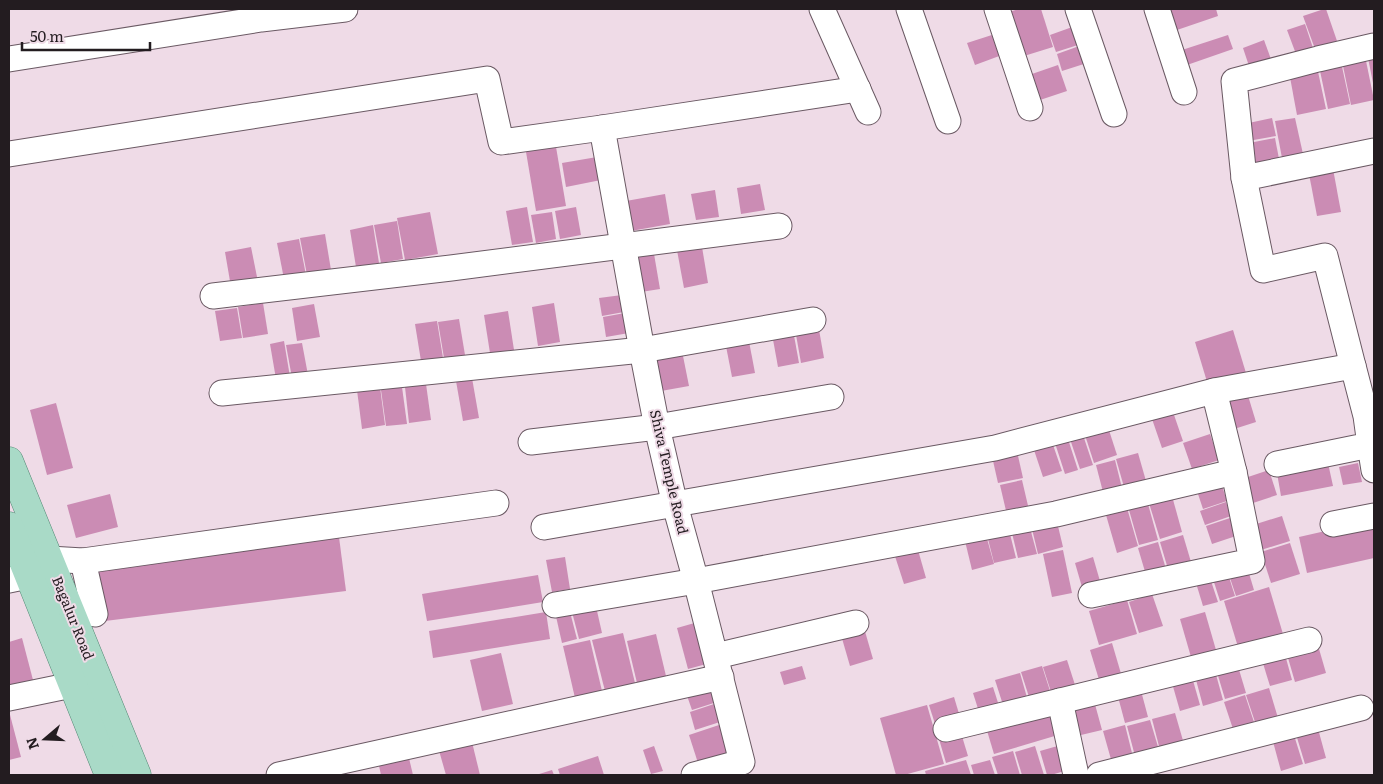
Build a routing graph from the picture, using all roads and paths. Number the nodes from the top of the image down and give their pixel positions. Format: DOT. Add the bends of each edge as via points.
graph roads {
  1 [pos="345,9"];
  2 [pos="822,9"];
  3 [pos="909,9"];
  4 [pos="997,9"];
  5 [pos="1078,9"];
  6 [pos="1157,9"];
  7 [pos="260,14"];
  8 [pos="1374,46"];
  9 [pos="9,58"];
  10 [pos="858,89"];
  11 [pos="1184,92"];
  12 [pos="1030,108"];
  13 [pos="868,112"];
  14 [pos="1114,114"];
  15 [pos="948,120"];
  16 [pos="602,128"];
  17 [pos="1374,151"];
  18 [pos="9,154"];
  19 [pos="1244,178"];
  20 [pos="779,226"];
  21 [pos="624,245"];
  22 [pos="213,296"];
  23 [pos="813,320"];
  24 [pos="642,350"];
  25 [pos="1353,366"];
  26 [pos="1214,391"];
  27 [pos="222,393"];
  28 [pos="831,397"];
  29 [pos="1370,416"];
  30 [pos="657,428"];
  31 [pos="531,442"];
  32 [pos="1370,445"];
  33 [pos="9,461"];
  34 [pos="1277,464"];
  35 [pos="1374,470"];
  36 [pos="1234,472"];
  37 [pos="496,503"];
  38 [pos="675,505"];
  39 [pos="1374,516"];
  40 [pos="1333,524"];
  41 [pos="9,526"];
  42 [pos="544,527"];
  43 [pos="49,558"];
  44 [pos="83,561"];
  45 [pos="18,578"];
  46 [pos="696,581"];
  47 [pos="1091,595"];
  48 [pos="555,605"];
  49 [pos="95,614"];
  50 [pos="856,623"];
  51 [pos="1309,640"];
  52 [pos="718,667"];
  53 [pos="72,685"];
  54 [pos="9,698"];
  55 [pos="1060,701"];
  56 [pos="1362,708"];
  57 [pos="946,729"];
  58 [pos="119,773"];
  59 [pos="279,775"];
  60 [pos="694,775"];
  61 [pos="1076,775"];
  62 [pos="1099,775"];
  1 -- 7 [label="street"];
  2 -- 10 [label="street"];
  3 -- 15 [label="street"];
  4 -- 12 [label="street"];
  5 -- 14 [label="street"];
  6 -- 11 [label="street"];
  7 -- 9 [label="street"];
  8 -- 19 [label="street" via="1234,81"];
  10 -- 13 [label="street"];
  10 -- 16 [label="street"];
  16 -- 18 [label="street" via="500,142 487,79"];
  16 -- 21 [label="street, Shiva Temple Road"];
  17 -- 19 [label="street"];
  19 -- 25 [label="street" via="1263,270 1325,256"];
  20 -- 21 [label="street"];
  21 -- 22 [label="street"];
  21 -- 24 [label="street, Shiva Temple Road"];
  23 -- 24 [label="street"];
  24 -- 27 [label="street"];
  24 -- 30 [label="street, Shiva Temple Road"];
  25 -- 26 [label="street"];
  25 -- 29 [label="street"];
  26 -- 36 [label="street"];
  26 -- 38 [label="street" via="995,448"];
  28 -- 30 [label="street"];
  29 -- 32 [label="street"];
  30 -- 31 [label="street"];
  30 -- 38 [label="street, Shiva Temple Road"];
  32 -- 34 [label="street"];
  32 -- 35 [label="street"];
  33 -- 43 [label="main road, Bagalur Road"];
  36 -- 46 [label="street" via="1056,514"];
  36 -- 47 [label="street" via="1252,561"];
  37 -- 44 [label="street"];
  38 -- 42 [label="street"];
  38 -- 46 [label="street, Shiva Temple Road"];
  39 -- 40 [label="street"];
  41 -- 45 [label="main road, Bagalur Road"];
  43 -- 44 [label="street"];
  43 -- 58 [label="main road, Bagalur Road"];
  44 -- 49 [label="street"];
  45 -- 53 [label="main road, Bagalur Road"];
  46 -- 48 [label="street"];
  46 -- 52 [label="street, Shiva Temple Road"];
  50 -- 52 [label="street"];
  51 -- 55 [label="street"];
  52 -- 59 [label="street"];
  52 -- 60 [label="street, Shiva Temple Road" via="742,762"];
  53 -- 54 [label="street"];
  53 -- 58 [label="main road, Bagalur Road"];
  55 -- 57 [label="street"];
  55 -- 61 [label="street"];
  56 -- 62 [label="street"];
}
